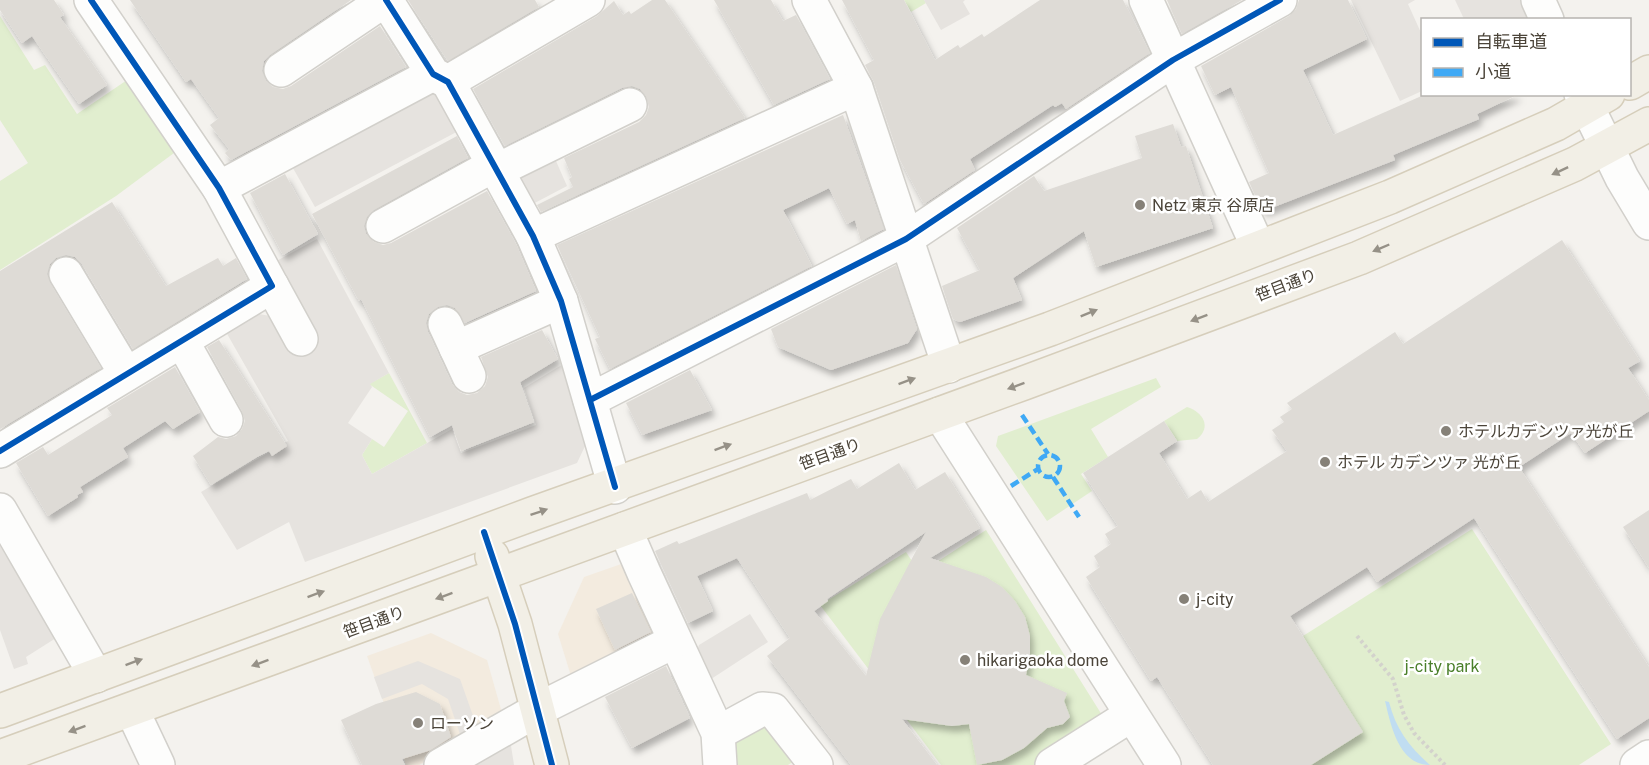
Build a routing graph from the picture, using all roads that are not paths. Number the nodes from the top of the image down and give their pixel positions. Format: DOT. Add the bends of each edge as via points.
graph roads {
  1 [pos="91,0"];
  2 [pos="385,0"];
  3 [pos="809,0"];
  4 [pos="1146,0"];
  5 [pos="1280,0"];
  6 [pos="1538,0"];
  7 [pos="571,4"];
  8 [pos="1545,18"];
  9 [pos="1173,60"];
  10 [pos="281,70"];
  11 [pos="1649,72"];
  12 [pos="440,78"];
  13 [pos="1631,82"];
  14 [pos="856,88"];
  15 [pos="1592,98"];
  16 [pos="630,105"];
  17 [pos="1649,124"];
  18 [pos="1607,147"];
  19 [pos="496,166"];
  20 [pos="219,188"];
  21 [pos="1647,217"];
  22 [pos="383,226"];
  23 [pos="533,236"];
  24 [pos="906,238"];
  25 [pos="1258,247"];
  26 [pos="66,274"];
  27 [pos="272,286"];
  28 [pos="561,301"];
  29 [pos="301,339"];
  30 [pos="182,341"];
  31 [pos="457,349"];
  32 [pos="949,366"];
  33 [pos="126,374"];
  34 [pos="590,400"];
  35 [pos="940,414"];
  36 [pos="226,420"];
  37 [pos="0,451"];
  38 [pos="615,486"];
  39 [pos="0,510"];
  40 [pos="626,529"];
  41 [pos="484,532"];
  42 [pos="499,576"];
  43 [pos="675,640"];
  44 [pos="96,676"];
  45 [pos="539,709"];
  46 [pos="132,710"];
  47 [pos="0,711"];
  48 [pos="1131,715"];
  49 [pos="718,733"];
  50 [pos="0,757"];
  51 [pos="1649,758"];
  52 [pos="158,765"];
  53 [pos="441,765"];
  54 [pos="552,765"];
  55 [pos="720,765"];
  56 [pos="816,765"];
  57 [pos="1052,765"];
  58 [pos="1164,765"];
  59 [pos="1637,765"];
  1 -- 20 [label="street"];
  2 -- 10 [label="street"];
  2 -- 12 [label="street"];
  3 -- 14 [label="street"];
  4 -- 9 [label="street"];
  5 -- 9 [label="street"];
  6 -- 8 [label="street"];
  7 -- 12 [label="street"];
  9 -- 24 [label="street"];
  9 -- 25 [label="street"];
  11 -- 13 [label="main road"];
  12 -- 19 [label="street"];
  12 -- 20 [label="street"];
  14 -- 23 [label="street"];
  14 -- 24 [label="street"];
  15 -- 18 [label="street"];
  15 -- 25 [label="main road" via="1556,124 1390,197"];
  16 -- 19 [label="street" via="510,164"];
  17 -- 18 [label="main road, 笹目通り"];
  18 -- 21 [label="street"];
  18 -- 35 [label="main road, 笹目通り, one-way" via="1359,258"];
  19 -- 22 [label="street"];
  19 -- 23 [label="street"];
  20 -- 27 [label="street"];
  23 -- 28 [label="street"];
  24 -- 32 [label="street"];
  24 -- 34 [label="street"];
  32 -- 25 [label="main road, one-way"];
  26 -- 33 [label="street"];
  27 -- 29 [label="street"];
  27 -- 30 [label="street"];
  28 -- 31 [label="street"];
  28 -- 34 [label="street"];
  30 -- 33 [label="street"];
  30 -- 36 [label="street"];
  38 -- 32 [label="main road, one-way"];
  33 -- 37 [label="street"];
  34 -- 38 [label="street"];
  35 -- 40 [label="main road, 笹目通り"];
  35 -- 48 [label="street"];
  41 -- 38 [label="main road, one-way"];
  39 -- 44 [label="street"];
  40 -- 42 [label="main road, 笹目通り"];
  40 -- 43 [label="street"];
  41 -- 42 [label="main road"];
  44 -- 41 [label="main road, one-way"];
  42 -- 45 [label="main road"];
  42 -- 46 [label="main road, 笹目通り, one-way"];
  43 -- 45 [label="street"];
  43 -- 49 [label="street"];
  44 -- 47 [label="main road"];
  45 -- 53 [label="street"];
  45 -- 54 [label="main road"];
  46 -- 50 [label="main road, 笹目通り, one-way"];
  46 -- 52 [label="street"];
  48 -- 57 [label="street"];
  48 -- 58 [label="street"];
  49 -- 55 [label="street"];
  49 -- 56 [label="street" via="762,709 773,710"];
  51 -- 59 [label="street"];
}
